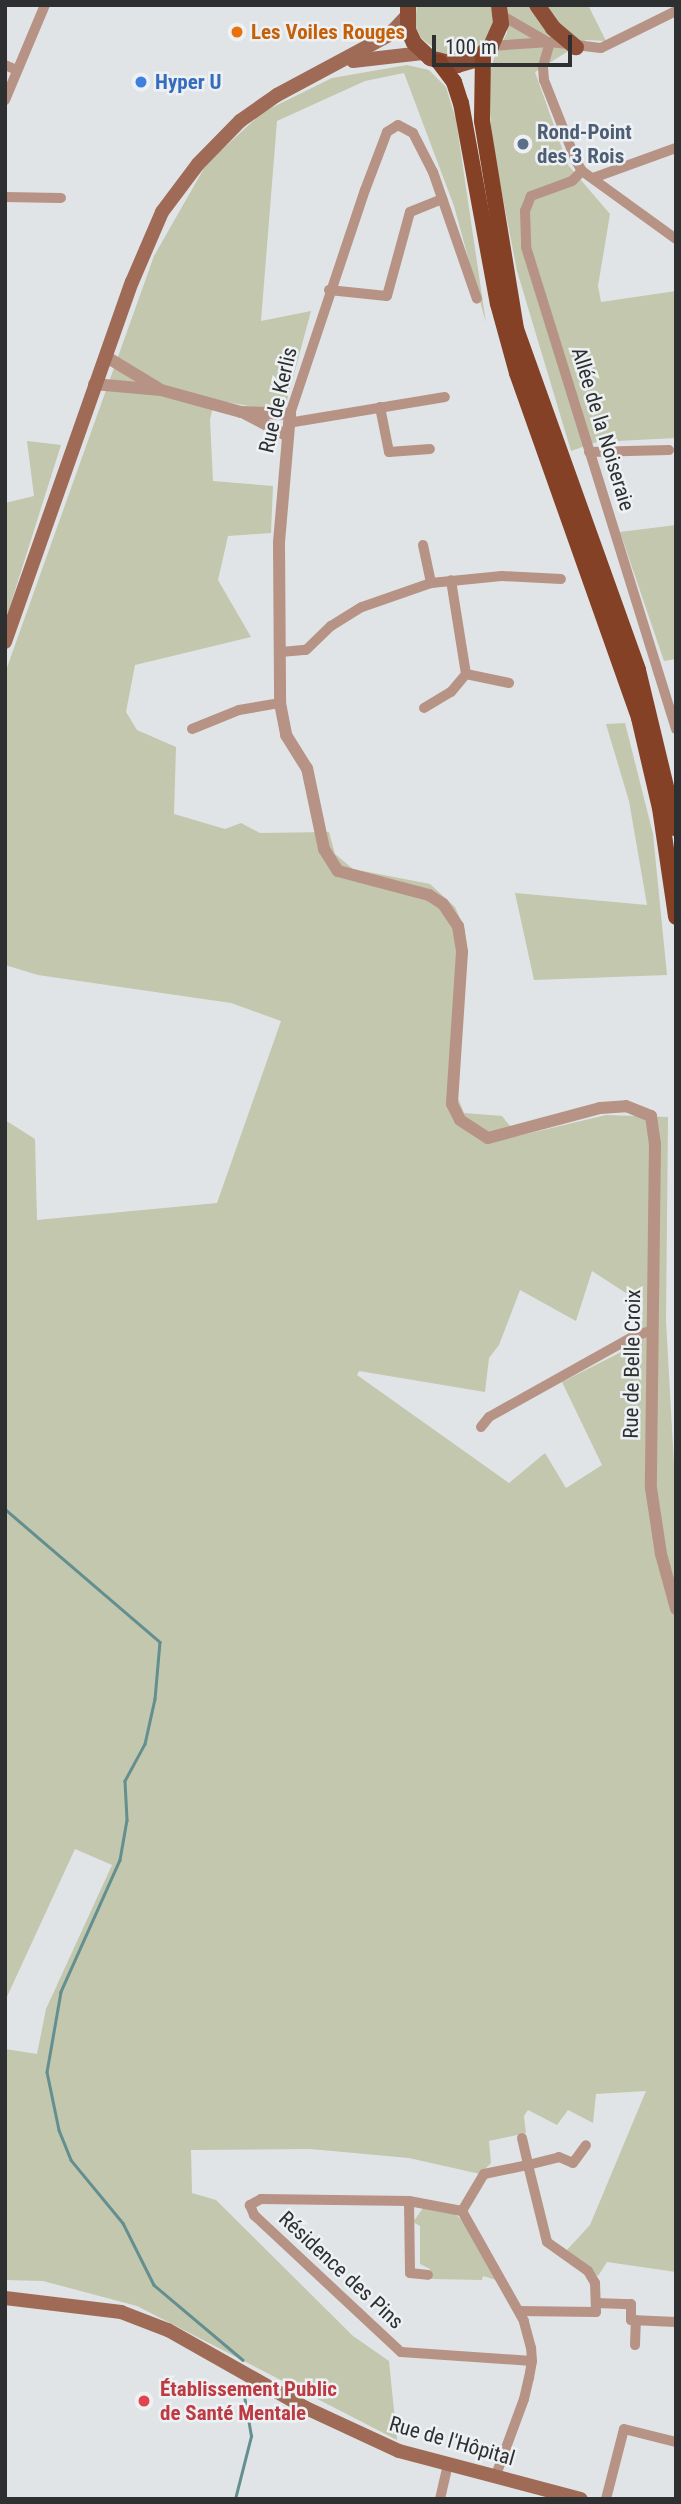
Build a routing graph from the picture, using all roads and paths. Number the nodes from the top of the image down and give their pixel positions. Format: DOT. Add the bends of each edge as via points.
graph roads {
  1 [pos="45,5"];
  2 [pos="537,5"];
  3 [pos="408,8"];
  4 [pos="500,10"];
  5 [pos="676,11"];
  6 [pos="550,42"];
  7 [pos="576,47"];
  8 [pos="487,51"];
  9 [pos="423,53"];
  10 [pos="345,62"];
  11 [pos="439,62"];
  12 [pos="5,65"];
  13 [pos="18,70"];
  14 [pos="5,100"];
  15 [pos="676,148"];
  16 [pos="582,171"];
  17 [pos="593,178"];
  18 [pos="5,197"];
  19 [pos="61,198"];
  20 [pos="443,198"];
  21 [pos="676,239"];
  22 [pos="329,290"];
  23 [pos="477,299"];
  24 [pos="105,356"];
  25 [pos="94,384"];
  26 [pos="161,390"];
  27 [pos="445,397"];
  28 [pos="380,407"];
  29 [pos="241,412"];
  30 [pos="288,424"];
  31 [pos="430,449"];
  32 [pos="669,450"];
  33 [pos="589,452"];
  34 [pos="423,545"];
  35 [pos="561,579"];
  36 [pos="451,580"];
  37 [pos="431,583"];
  38 [pos="5,642"];
  39 [pos="281,652"];
  40 [pos="466,674"];
  41 [pos="509,683"];
  42 [pos="280,703"];
  43 [pos="424,708"];
  44 [pos="192,729"];
  45 [pos="676,729"];
  46 [pos="676,828"];
  47 [pos="676,918"];
  48 [pos="651,1116"];
  49 [pos="650,1331"];
  50 [pos="481,1427"];
  51 [pos="676,1609"];
  52 [pos="522,2138"];
  53 [pos="586,2145"];
  54 [pos="528,2165"];
  55 [pos="409,2201"];
  56 [pos="462,2211"];
  57 [pos="428,2275"];
  58 [pos="5,2298"];
  59 [pos="596,2304"];
  60 [pos="519,2311"];
  61 [pos="636,2320"];
  62 [pos="676,2322"];
  63 [pos="635,2345"];
  64 [pos="531,2361"];
  65 [pos="676,2442"];
  66 [pos="448,2464"];
  67 [pos="496,2475"];
  68 [pos="440,2499"];
  69 [pos="582,2499"];
  70 [pos="606,2499"];
  1 -- 13 [label="street"];
  2 -- 7 [label="main road" via="553,28"];
  3 -- 9 [label="main road" via="408,30"];
  3 -- 10 [label="main road" via="389,35"];
  4 -- 6 [label="street"];
  4 -- 8 [label="main road"];
  5 -- 7 [label="street" via="614,43"];
  6 -- 7 [label="street"];
  6 -- 8 [label="street"];
  6 -- 16 [label="street" via="542,67 544,80"];
  8 -- 11 [label="main road" via="465,63"];
  8 -- 46 [label="highway" via="482,121 516,329 638,670"];
  9 -- 10 [label="main road"];
  9 -- 11 [label="main road"];
  10 -- 24 [label="main road" via="278,95 240,121 198,164 147,240"];
  11 -- 47 [label="highway" via="454,82 461,103 498,304 517,373 639,719 660,808"];
  12 -- 13 [label="street"];
  13 -- 14 [label="street"];
  15 -- 17 [label="street"];
  16 -- 17 [label="street"];
  16 -- 33 [label="street, Allée de la Noiseraie" via="572,181 531,196 524,232"];
  17 -- 21 [label="street"];
  18 -- 19 [label="street"];
  20 -- 22 [label="street" via="410,212 387,296"];
  20 -- 22 [label="street, Rue de Kerlis" via="413,133 398,125 387,132"];
  20 -- 23 [label="street"];
  22 -- 30 [label="street, Rue de Kerlis"];
  24 -- 25 [label="main road"];
  24 -- 26 [label="street"];
  25 -- 26 [label="street"];
  25 -- 38 [label="main road"];
  26 -- 29 [label="street"];
  27 -- 28 [label="street"];
  28 -- 30 [label="street"];
  28 -- 31 [label="street" via="389,452"];
  29 -- 30 [label="street"];
  29 -- 30 [label="street"];
  30 -- 39 [label="street, Rue de Kerlis" via="279,543"];
  32 -- 33 [label="street"];
  33 -- 45 [label="street, Allée de la Noiseraie"];
  34 -- 37 [label="street"];
  35 -- 36 [label="street"];
  36 -- 37 [label="street"];
  36 -- 40 [label="street"];
  37 -- 39 [label="street" via="362,607 331,626 306,650"];
  39 -- 42 [label="street, Rue de Kerlis"];
  40 -- 41 [label="street"];
  40 -- 43 [label="street" via="451,692"];
  42 -- 44 [label="street" via="239,710"];
  42 -- 48 [label="street, Rue de Kerlis" via="286,735 307,768 330,862 349,877 429,895 443,904 458,926 462,952 452,1104 460,1121 488,1138 600,1108 626,1106"];
  48 -- 49 [label="street, Rue de Belle Croix" via="655,1143"];
  49 -- 50 [label="street" via="489,1417"];
  49 -- 51 [label="street, Rue de Belle Croix" via="651,1488 661,1554"];
  52 -- 54 [label="street"];
  53 -- 54 [label="street" via="573,2163 559,2158"];
  54 -- 56 [label="street" via="484,2174"];
  54 -- 59 [label="street" via="547,2242 588,2271 595,2283"];
  55 -- 56 [label="street, Résidence des Pins"];
  55 -- 57 [label="street" via="410,2273"];
  55 -- 64 [label="street, Résidence des Pins" via="261,2199 250,2205 254,2215 401,2353"];
  56 -- 60 [label="street"];
  58 -- 66 [label="main road, Rue de l'Hôpital" via="121,2312 167,2330 306,2408 370,2438"];
  59 -- 60 [label="street" via="596,2312"];
  59 -- 61 [label="street" via="631,2304 631,2320"];
  60 -- 64 [label="street" via="529,2333"];
  61 -- 62 [label="street"];
  61 -- 63 [label="street"];
  64 -- 67 [label="street" via="524,2399"];
  65 -- 70 [label="street" via="624,2429"];
  66 -- 67 [label="main road, Rue de l'Hôpital"];
  66 -- 68 [label="street"];
  67 -- 69 [label="main road, Rue de l'Hôpital"];
}
